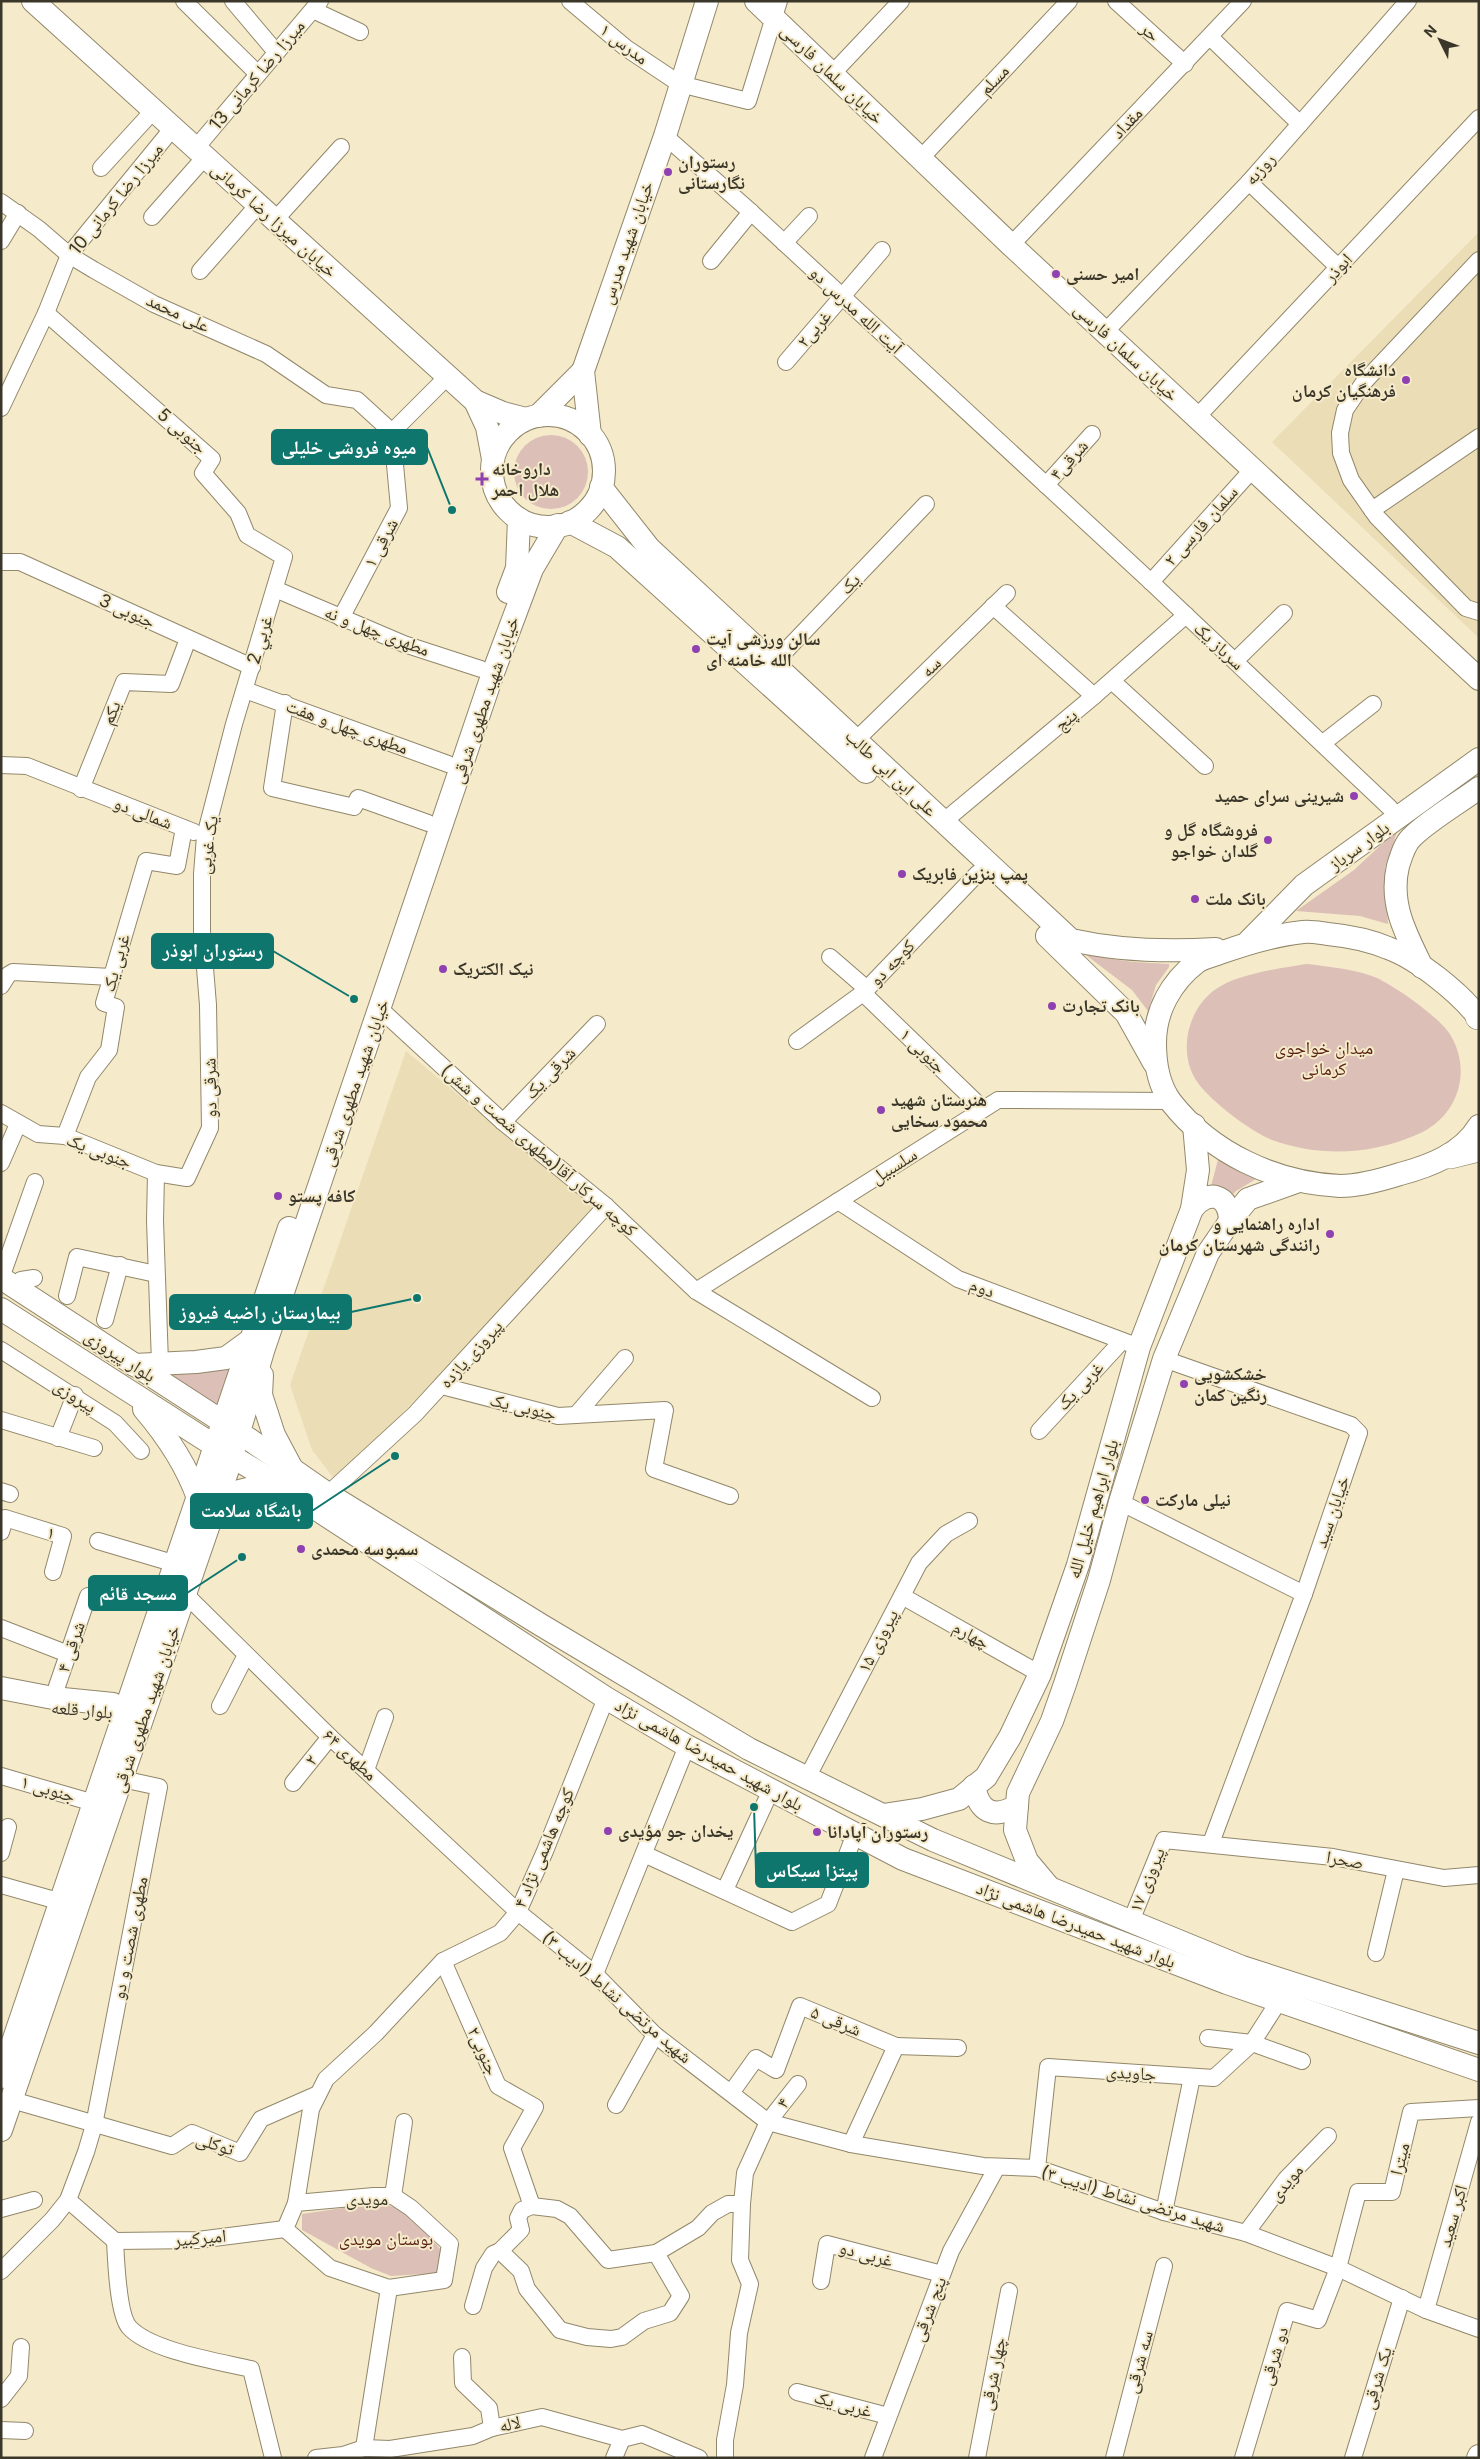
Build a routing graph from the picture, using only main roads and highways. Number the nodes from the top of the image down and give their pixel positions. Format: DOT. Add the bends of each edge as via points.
graph roads {
  1 [pos="33,1"];
  2 [pos="708,1"];
  3 [pos="756,1"];
  4 [pos="776,9"];
  5 [pos="582,371"];
  6 [pos="475,401"];
  7 [pos="532,418"];
  8 [pos="590,435"];
  9 [pos="494,459"];
  10 [pos="601,487"];
  11 [pos="519,519"];
  12 [pos="564,523"];
  13 [pos="1479,679"];
  14 [pos="1479,759"];
  15 [pos="1479,788"];
  16 [pos="1240,946"];
  17 [pos="1422,967"];
  18 [pos="1479,1017"];
  19 [pos="1155,1064"];
  20 [pos="1194,1125"];
  21 [pos="1479,1126"];
  22 [pos="1479,1149"];
  23 [pos="1450,1156"];
  24 [pos="1299,1181"];
  25 [pos="1192,1209"];
  26 [pos="1230,1221"];
  27 [pos="13,1280"];
  28 [pos="1,1309"];
  29 [pos="255,1346"];
  30 [pos="131,1363"];
  31 [pos="122,1387"];
  32 [pos="231,1427"];
  33 [pos="223,1451"];
  34 [pos="287,1478"];
  35 [pos="207,1500"];
  36 [pos="620,1672"];
  37 [pos="1,1688"];
  38 [pos="606,1698"];
  39 [pos="1,1700"];
  40 [pos="125,1713"];
  41 [pos="974,1786"];
  42 [pos="1017,1806"];
  43 [pos="883,1815"];
  44 [pos="1048,1887"];
  45 [pos="1479,2043"];
  46 [pos="1479,2070"];
  47 [pos="1,2077"];
  48 [pos="1,2130"];
  1 -- 6 [label="main road, خیابان میرزا رضا کرمانی"];
  2 -- 5 [label="main road, خیابان شهید مدرس"];
  3 -- 4 [label="main road, خیابان سلمان فارسی"];
  4 -- 13 [label="main road, خیابان سلمان فارسی" via="832,74 920,159"];
  5 -- 7 [label="main road, خیابان شهید مدرس"];
  5 -- 8 [label="main road, خیابان شهید مدرس"];
  6 -- 7 [label="main road, خیابان میرزا رضا کرمانی" via="503,413"];
  6 -- 9 [label="main road" via="487,427"];
  7 -- 8 [label="main road" via="550,415 567,418"];
  7 -- 9 [label="main road" via="505,435"];
  8 -- 10 [label="main road" via="601,454"];
  9 -- 11 [label="main road" via="492,479 499,498"];
  10 -- 12 [label="main road" via="594,502 583,513"];
  10 -- 16 [label="main road, علی ابن ابی طالب" via="649,548 1071,940 1167,952"];
  11 -- 12 [label="main road" via="538,526"];
  11 -- 29 [label="main road, خیابان شهید مطهری شرقی" via="517,568 448,764"];
  12 -- 19 [label="main road, علی ابن ابی طالب" via="600,536 627,556 1074,960 1126,1012"];
  12 -- 29 [label="main road, خیابان شهید مطهری شرقی" via="532,569 380,1009"];
  14 -- 16 [label="main road, بلوار سرباز" via="1304,885"];
  15 -- 17 [label="main road, بلوار سرباز" via="1412,837 1400,859 1395,886 1398,913"];
  16 -- 17 [label="main road" via="1268,936 1307,932 1349,936 1389,948"];
  16 -- 19 [label="main road" via="1198,961 1170,989 1155,1025"];
  17 -- 18 [label="main road"];
  19 -- 20 [label="main road" via="1170,1101"];
  20 -- 24 [label="main road" via="1225,1150 1259,1169"];
  20 -- 25 [label="main road, بلوار ابراهیم خلیل الله" via="1198,1170"];
  21 -- 23 [label="main road"];
  22 -- 23 [label="main road"];
  23 -- 24 [label="main road" via="1379,1181 1341,1186"];
  24 -- 26 [label="main road, بلوار ابراهیم خلیل الله" via="1248,1199"];
  25 -- 26 [label="main road" via="1198,1201 1217,1197 1226,1203"];
  25 -- 41 [label="main road, بلوار ابراهیم خلیل الله" via="1130,1344 1078,1565 1040,1674 1010,1737 986,1777"];
  26 -- 42 [label="main road, بلوار ابراهیم خلیل الله" via="1208,1253 1164,1359 1065,1684 1052,1721 1018,1793"];
  27 -- 30 [label="main road, بلوار پیروزی"];
  28 -- 31 [label="main road, بلوار پیروزی"];
  29 -- 30 [label="main road" via="226,1358"];
  29 -- 32 [label="main road, خیابان شهید مطهری شرقی"];
  29 -- 34 [label="main road" via="261,1395"];
  30 -- 31 [label="main road"];
  30 -- 32 [label="main road, بلوار پیروزی"];
  31 -- 33 [label="main road, بلوار پیروزی"];
  31 -- 35 [label="main road" via="161,1429"];
  32 -- 33 [label="main road, خیابان شهید مطهری شرقی"];
  32 -- 34 [label="main road, بلوار شهید حمیدرضا هاشمی نژاد"];
  33 -- 34 [label="main road, بلوار شهید حمیدرضا هاشمی نژاد"];
  33 -- 35 [label="main road, خیابان شهید مطهری شرقی"];
  34 -- 35 [label="main road"];
  34 -- 36 [label="main road, بلوار شهید حمیدرضا هاشمی نژاد" via="328,1494"];
  34 -- 38 [label="main road, بلوار شهید حمیدرضا هاشمی نژاد"];
  35 -- 40 [label="main road, خیابان شهید مطهری شرقی" via="176,1564"];
  35 -- 48 [label="main road, خیابان شهید مطهری شرقی" via="185,1594"];
  36 -- 38 [label="main road"];
  36 -- 43 [label="main road, بلوار شهید حمیدرضا هاشمی نژاد" via="749,1749"];
  37 -- 40 [label="main road, بلوار قلعه" via="53,1698 114,1704"];
  38 -- 46 [label="main road, بلوار شهید حمیدرضا هاشمی نژاد" via="687,1746 903,1860 1279,2001"];
  39 -- 40 [label="main road, بلوار قلعه" via="109,1716"];
  40 -- 47 [label="main road, خیابان شهید مطهری شرقی"];
  41 -- 42 [label="main road" via="977,1801 988,1812 1003,1813"];
  41 -- 43 [label="main road, بلوار ابراهیم خلیل الله" via="959,1799"];
  42 -- 44 [label="main road, بلوار ابراهیم خلیل الله" via="1016,1830 1027,1860"];
  43 -- 44 [label="main road, بلوار شهید حمیدرضا هاشمی نژاد" via="933,1840"];
  44 -- 45 [label="main road, بلوار شهید حمیدرضا هاشمی نژاد" via="1242,1967"];
}
